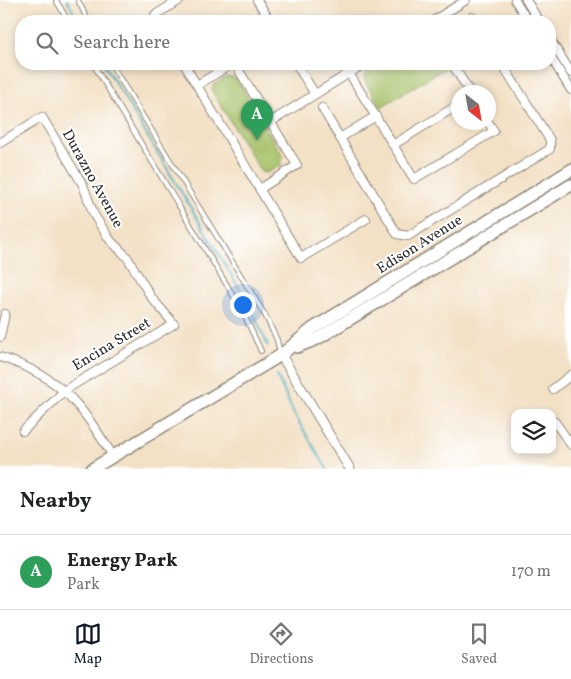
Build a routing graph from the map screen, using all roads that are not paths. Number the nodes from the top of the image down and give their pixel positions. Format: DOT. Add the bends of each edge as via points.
graph roads {
  1 [pos="56,0"];
  2 [pos="78,0"];
  3 [pos="180,0"];
  4 [pos="258,0"];
  5 [pos="466,0"];
  6 [pos="515,0"];
  7 [pos="526,0"];
  8 [pos="65,15"];
  9 [pos="85,15"];
  10 [pos="155,15"];
  11 [pos="267,15"];
  12 [pos="442,15"];
  13 [pos="524,15"];
  14 [pos="535,15"];
  15 [pos="556,49"];
  16 [pos="556,66"];
  17 [pos="97,70"];
  18 [pos="116,70"];
  19 [pos="188,70"];
  20 [pos="223,70"];
  21 [pos="238,70"];
  22 [pos="300,70"];
  23 [pos="354,70"];
  24 [pos="456,70"];
  25 [pos="506,70"];
  26 [pos="349,73"];
  27 [pos="571,73"];
  28 [pos="197,85"];
  29 [pos="466,85"];
  30 [pos="571,90"];
  31 [pos="315,94"];
  32 [pos="322,108"];
  33 [pos="451,109"];
  34 [pos="376,116"];
  35 [pos="272,121"];
  36 [pos="493,130"];
  37 [pos="340,138"];
  38 [pos="0,142"];
  39 [pos="393,145"];
  40 [pos="571,170"];
  41 [pos="571,184"];
  42 [pos="260,189"];
  43 [pos="366,219"];
  44 [pos="5,314"];
  45 [pos="174,324"];
  46 [pos="0,337"];
  47 [pos="261,352"];
  48 [pos="285,352"];
  49 [pos="0,357"];
  50 [pos="571,376"];
  51 [pos="553,389"];
  52 [pos="65,390"];
  53 [pos="556,423"];
  54 [pos="22,431"];
  55 [pos="571,445"];
  56 [pos="113,456"];
  57 [pos="92,469"];
  58 [pos="350,469"];
  1 -- 8 [label="lane"];
  2 -- 9 [label="lane"];
  3 -- 10 [label="street"];
  4 -- 11 [label="street"];
  5 -- 12 [label="street"];
  6 -- 13 [label="street"];
  7 -- 14 [label="street"];
  15 -- 27 [label="street"];
  16 -- 30 [label="street"];
  17 -- 47 [label="lane" via="242,310"];
  18 -- 48 [label="lane"];
  19 -- 28 [label="street"];
  20 -- 28 [label="street"];
  21 -- 35 [label="street"];
  22 -- 31 [label="street"];
  23 -- 26 [label="street"];
  24 -- 29 [label="street"];
  25 -- 37 [label="street" via="550,140 550,149 408,236 397,234"];
  26 -- 31 [label="street"];
  26 -- 34 [label="street"];
  28 -- 42 [label="street"];
  31 -- 35 [label="street"];
  32 -- 37 [label="street"];
  33 -- 39 [label="street"];
  34 -- 37 [label="street"];
  34 -- 39 [label="street"];
  35 -- 42 [label="street" via="297,165"];
  36 -- 39 [label="street" via="414,179"];
  38 -- 45 [label="street, Durazno Avenue" via="42,117 83,184 94,215 110,240 127,256 151,297"];
  40 -- 48 [label="main road, Edison Avenue" via="312,329"];
  41 -- 48 [label="main road, Edison Avenue" via="317,339"];
  42 -- 43 [label="street" via="301,258"];
  44 -- 46 [label="street"];
  45 -- 52 [label="street, Encina Street"];
  48 -- 56 [label="main road, Edison Avenue"];
  48 -- 58 [label="street"];
  49 -- 52 [label="street" via="25,365"];
  50 -- 51 [label="street"];
  52 -- 54 [label="street, Encina Street"];
  52 -- 56 [label="street" via="86,414"];
  53 -- 55 [label="street"];
  56 -- 57 [label="main road, Edison Avenue"];
}
